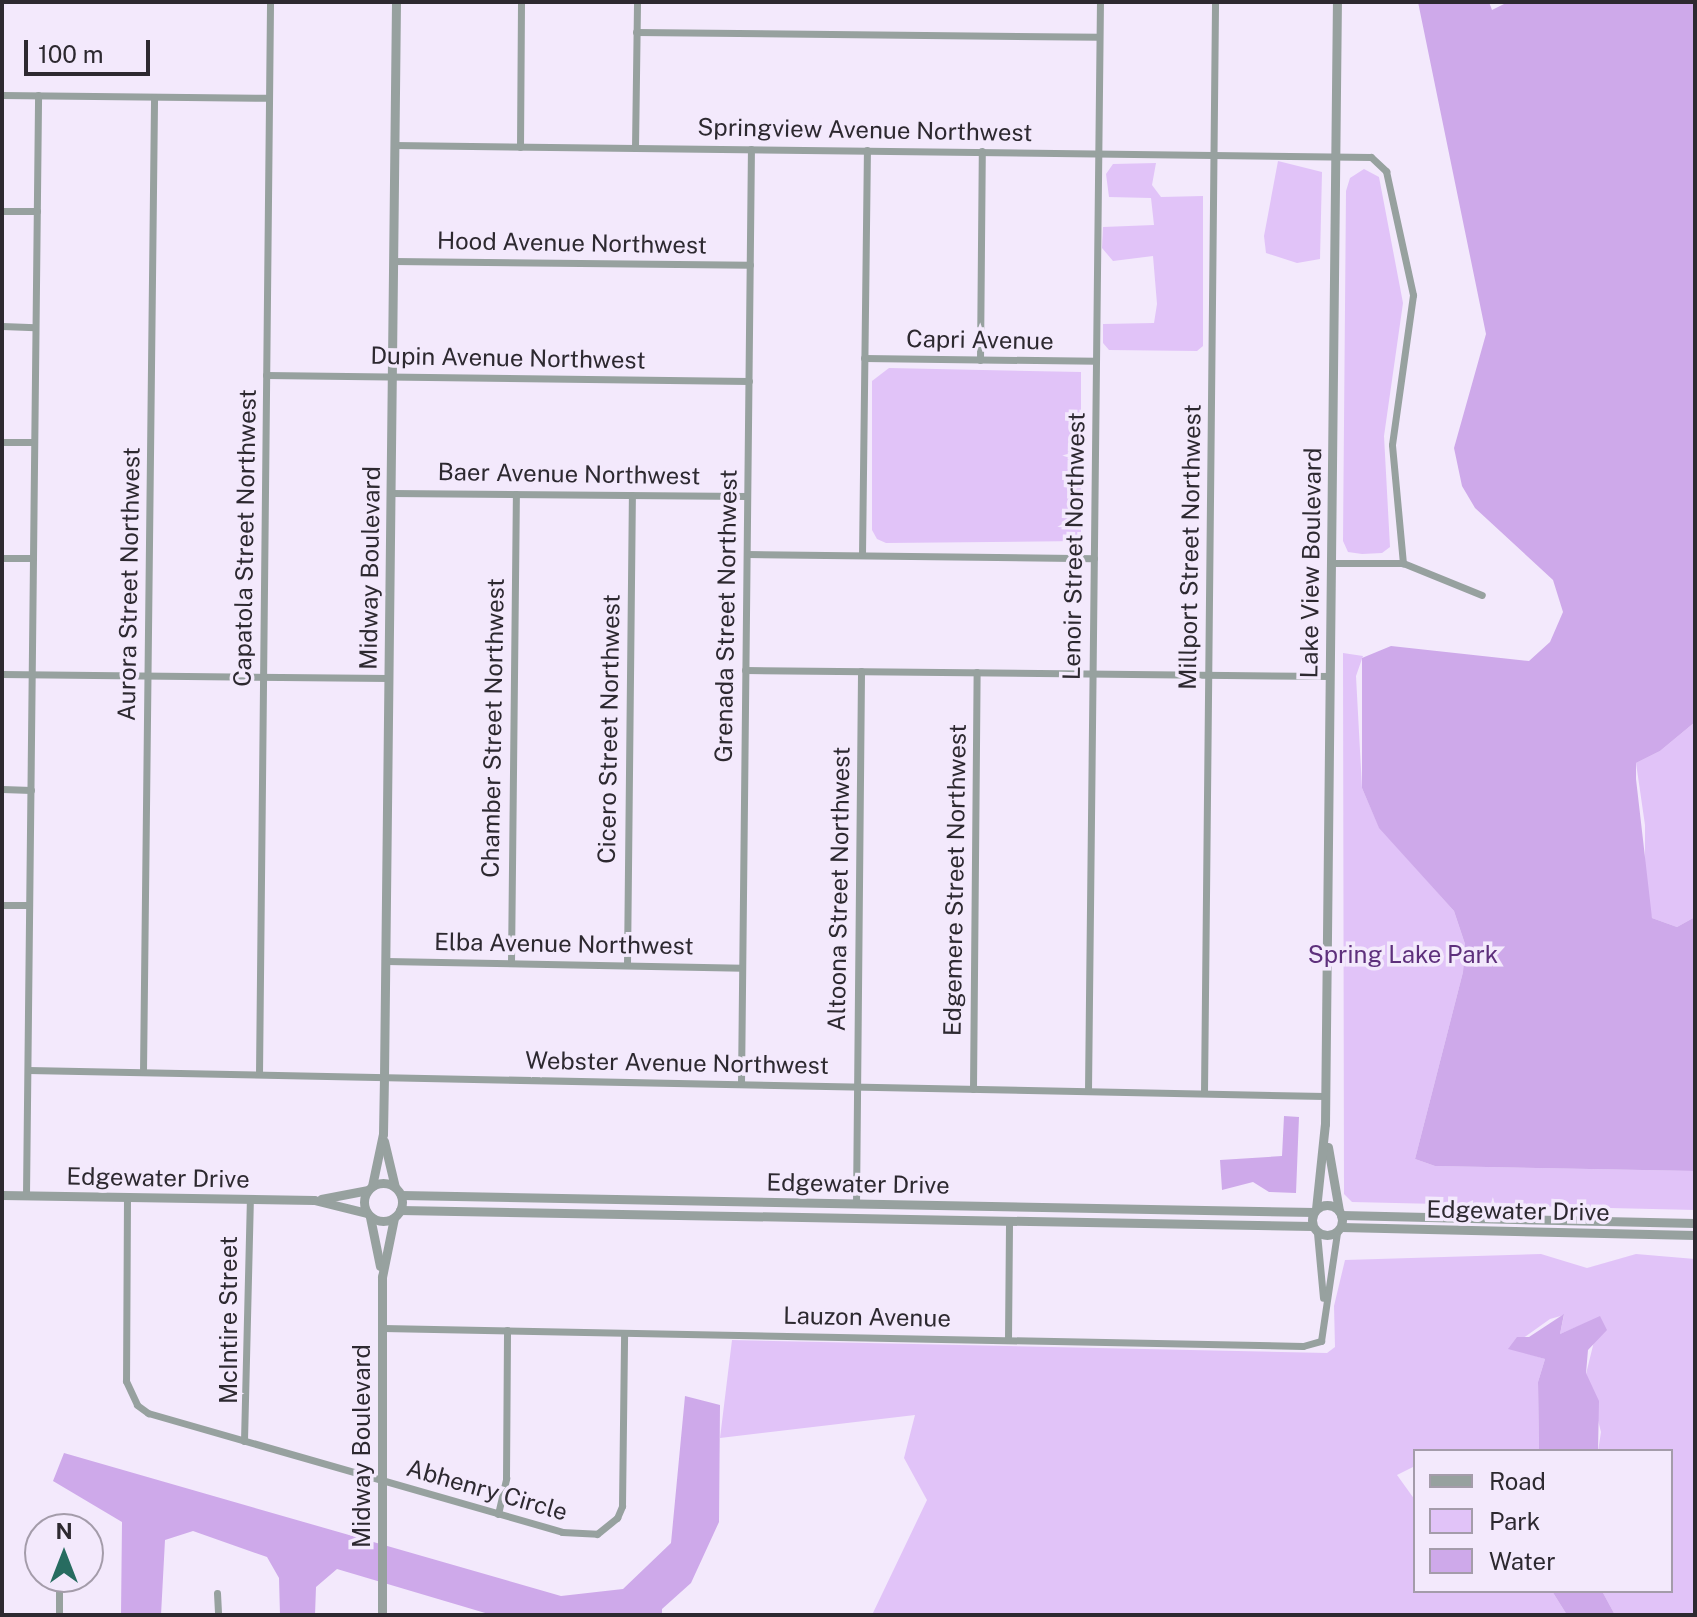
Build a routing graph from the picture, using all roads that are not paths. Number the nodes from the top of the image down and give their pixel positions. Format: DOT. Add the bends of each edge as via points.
graph roads {
  1 [pos="270,2"];
  2 [pos="396,2"];
  3 [pos="521,2"];
  4 [pos="637,2"];
  5 [pos="1100,2"];
  6 [pos="1215,2"];
  7 [pos="1337,2"];
  8 [pos="636,32"];
  9 [pos="1099,37"];
  10 [pos="2,95"];
  11 [pos="38,95"];
  12 [pos="154,97"];
  13 [pos="269,98"];
  14 [pos="394,145"];
  15 [pos="520,147"];
  16 [pos="635,148"];
  17 [pos="751,149"];
  18 [pos="867,150"];
  19 [pos="982,151"];
  20 [pos="1098,153"];
  21 [pos="1214,154"];
  22 [pos="1335,155"];
  23 [pos="2,211"];
  24 [pos="37,211"];
  25 [pos="393,261"];
  26 [pos="750,265"];
  27 [pos="2,326"];
  28 [pos="35,327"];
  29 [pos="864,358"];
  30 [pos="980,360"];
  31 [pos="1096,361"];
  32 [pos="266,375"];
  33 [pos="392,377"];
  34 [pos="749,381"];
  35 [pos="2,442"];
  36 [pos="34,442"];
  37 [pos="391,493"];
  38 [pos="516,494"];
  39 [pos="632,495"];
  40 [pos="747,496"];
  41 [pos="747,554"];
  42 [pos="862,555"];
  43 [pos="2,558"];
  44 [pos="33,558"];
  45 [pos="1094,558"];
  46 [pos="1331,563"];
  47 [pos="1403,563"];
  48 [pos="1482,595"];
  49 [pos="745,670"];
  50 [pos="861,671"];
  51 [pos="977,672"];
  52 [pos="1093,673"];
  53 [pos="2,674"];
  54 [pos="32,674"];
  55 [pos="1208,674"];
  56 [pos="148,675"];
  57 [pos="263,676"];
  58 [pos="1330,676"];
  59 [pos="389,678"];
  60 [pos="2,789"];
  61 [pos="31,790"];
  62 [pos="2,905"];
  63 [pos="29,905"];
  64 [pos="386,961"];
  65 [pos="511,963"];
  66 [pos="627,964"];
  67 [pos="742,968"];
  68 [pos="28,1070"];
  69 [pos="143,1072"];
  70 [pos="259,1074"];
  71 [pos="384,1077"];
  72 [pos="741,1084"];
  73 [pos="857,1086"];
  74 [pos="973,1089"];
  75 [pos="1088,1091"];
  76 [pos="1204,1093"];
  77 [pos="1325,1096"];
  78 [pos="1325,1124"];
  79 [pos="383,1134"];
  80 [pos="370,1188"];
  81 [pos="398,1191"];
  82 [pos="2,1195"];
  83 [pos="26,1195"];
  84 [pos="127,1197"];
  85 [pos="250,1200"];
  86 [pos="314,1200"];
  87 [pos="856,1204"];
  88 [pos="1315,1211"];
  89 [pos="1340,1213"];
  90 [pos="397,1214"];
  91 [pos="369,1215"];
  92 [pos="1009,1222"];
  93 [pos="1675,1223"];
  94 [pos="1695,1223"];
  95 [pos="1314,1230"];
  96 [pos="1339,1230"];
  97 [pos="1582,1233"];
  98 [pos="1695,1235"];
  99 [pos="382,1277"];
  100 [pos="1324,1313"];
  101 [pos="383,1328"];
  102 [pos="507,1330"];
  103 [pos="624,1333"];
  104 [pos="1008,1340"];
  105 [pos="244,1441"];
  106 [pos="382,1481"];
  107 [pos="498,1514"];
  108 [pos="59,1593"];
  109 [pos="217,1593"];
  110 [pos="59,1615"];
  111 [pos="218,1615"];
  112 [pos="382,1615"];
  1 -- 13 [label="street, Capatola Street Northwest"];
  2 -- 14 [label="street, Midway Boulevard"];
  3 -- 15 [label="street"];
  4 -- 8 [label="street"];
  5 -- 9 [label="street, Lenoir Street Northwest"];
  6 -- 21 [label="street, Millport Street Northwest"];
  7 -- 22 [label="street, Lake View Boulevard"];
  8 -- 9 [label="street"];
  8 -- 16 [label="street"];
  9 -- 20 [label="street, Lenoir Street Northwest"];
  10 -- 11 [label="street"];
  11 -- 12 [label="street"];
  11 -- 24 [label="street"];
  12 -- 13 [label="street"];
  12 -- 56 [label="street, Aurora Street Northwest"];
  13 -- 32 [label="street, Capatola Street Northwest"];
  14 -- 15 [label="street, Springview Avenue Northwest"];
  14 -- 25 [label="street, Midway Boulevard"];
  15 -- 16 [label="street, Springview Avenue Northwest"];
  16 -- 17 [label="street, Springview Avenue Northwest"];
  17 -- 18 [label="street, Springview Avenue Northwest"];
  17 -- 26 [label="street, Grenada Street Northwest"];
  18 -- 19 [label="street, Springview Avenue Northwest"];
  18 -- 29 [label="street"];
  19 -- 20 [label="street, Springview Avenue Northwest"];
  19 -- 30 [label="street"];
  20 -- 21 [label="street, Springview Avenue Northwest"];
  20 -- 31 [label="street, Lenoir Street Northwest"];
  21 -- 22 [label="street, Springview Avenue Northwest"];
  21 -- 55 [label="street, Millport Street Northwest"];
  22 -- 46 [label="street, Lake View Boulevard"];
  22 -- 47 [label="street, Springview Avenue Northwest" via="1371,157 1386,171 1411,285 1392,445"];
  23 -- 24 [label="street"];
  24 -- 28 [label="street"];
  25 -- 26 [label="street, Hood Avenue Northwest"];
  25 -- 33 [label="street, Midway Boulevard"];
  26 -- 34 [label="street, Grenada Street Northwest"];
  27 -- 28 [label="street"];
  28 -- 36 [label="street"];
  29 -- 30 [label="street, Capri Avenue"];
  29 -- 42 [label="street"];
  30 -- 31 [label="street, Capri Avenue"];
  31 -- 45 [label="street, Lenoir Street Northwest"];
  32 -- 33 [label="street, Dupin Avenue Northwest"];
  32 -- 57 [label="street, Capatola Street Northwest"];
  33 -- 34 [label="street, Dupin Avenue Northwest"];
  33 -- 37 [label="street, Midway Boulevard"];
  34 -- 40 [label="street, Grenada Street Northwest"];
  35 -- 36 [label="street"];
  36 -- 44 [label="street"];
  37 -- 38 [label="street, Baer Avenue Northwest"];
  37 -- 59 [label="street, Midway Boulevard"];
  38 -- 39 [label="street, Baer Avenue Northwest"];
  38 -- 65 [label="street, Chamber Street Northwest"];
  39 -- 40 [label="street, Baer Avenue Northwest"];
  39 -- 66 [label="street, Cicero Street Northwest"];
  40 -- 41 [label="street, Grenada Street Northwest"];
  41 -- 42 [label="street"];
  41 -- 49 [label="street, Grenada Street Northwest"];
  42 -- 45 [label="street"];
  43 -- 44 [label="street"];
  44 -- 54 [label="street"];
  45 -- 52 [label="street, Lenoir Street Northwest"];
  46 -- 47 [label="street"];
  46 -- 58 [label="street, Lake View Boulevard"];
  47 -- 48 [label="street"];
  49 -- 50 [label="street"];
  49 -- 67 [label="street, Grenada Street Northwest"];
  50 -- 51 [label="street"];
  50 -- 73 [label="street, Altoona Street Northwest"];
  51 -- 52 [label="street"];
  51 -- 74 [label="street, Edgemere Street Northwest"];
  52 -- 55 [label="street"];
  52 -- 75 [label="street, Lenoir Street Northwest"];
  53 -- 54 [label="street"];
  54 -- 56 [label="street"];
  54 -- 61 [label="street"];
  55 -- 58 [label="street"];
  55 -- 76 [label="street, Millport Street Northwest"];
  56 -- 57 [label="street"];
  56 -- 69 [label="street, Aurora Street Northwest"];
  57 -- 59 [label="street"];
  57 -- 70 [label="street, Capatola Street Northwest"];
  58 -- 77 [label="street, Lake View Boulevard"];
  59 -- 64 [label="street, Midway Boulevard"];
  60 -- 61 [label="street"];
  61 -- 63 [label="street"];
  62 -- 63 [label="street"];
  63 -- 68 [label="street"];
  64 -- 65 [label="street, Elba Avenue Northwest"];
  64 -- 71 [label="street, Midway Boulevard"];
  65 -- 66 [label="street, Elba Avenue Northwest"];
  66 -- 67 [label="street, Elba Avenue Northwest"];
  67 -- 72 [label="street, Grenada Street Northwest"];
  68 -- 69 [label="street, Webster Avenue Northwest"];
  68 -- 83 [label="street"];
  69 -- 70 [label="street, Webster Avenue Northwest"];
  70 -- 71 [label="street, Webster Avenue Northwest"];
  71 -- 72 [label="street, Webster Avenue Northwest"];
  71 -- 79 [label="street, Midway Boulevard"];
  72 -- 73 [label="street, Webster Avenue Northwest"];
  73 -- 74 [label="street, Webster Avenue Northwest"];
  73 -- 87 [label="street, Altoona Street Northwest"];
  74 -- 75 [label="street, Webster Avenue Northwest"];
  75 -- 76 [label="street, Webster Avenue Northwest"];
  76 -- 77 [label="street, Webster Avenue Northwest"];
  77 -- 78 [label="street, Lake View Boulevard"];
  78 -- 88 [label="street, Lake View Boulevard"];
  78 -- 89 [label="street, Lake View Boulevard"];
  79 -- 80 [label="street, Midway Boulevard"];
  79 -- 81 [label="street, Midway Boulevard"];
  80 -- 81 [label="street, Edgewater Drive"];
  80 -- 86 [label="street, Edgewater Drive"];
  80 -- 91 [label="street, Midway Boulevard"];
  81 -- 87 [label="street, Edgewater Drive"];
  81 -- 90 [label="street, Midway Boulevard"];
  82 -- 83 [label="street, Edgewater Drive"];
  83 -- 84 [label="street, Edgewater Drive"];
  84 -- 85 [label="street, Edgewater Drive"];
  84 -- 105 [label="street, Abhenry Circle" via="129,1394 148,1413"];
  85 -- 86 [label="street, Edgewater Drive"];
  85 -- 105 [label="street, McIntire Street"];
  86 -- 91 [label="street, Edgewater Drive"];
  87 -- 88 [label="street, Edgewater Drive"];
  88 -- 89 [label="street, Edgewater Drive" via="1328,1205"];
  88 -- 95 [label="street, Lake View Boulevard"];
  89 -- 93 [label="street, Edgewater Drive"];
  89 -- 96 [label="street, Lake View Boulevard"];
  90 -- 91 [label="street, Edgewater Drive"];
  90 -- 92 [label="street, Edgewater Drive"];
  90 -- 99 [label="street, Midway Boulevard"];
  91 -- 99 [label="street, Midway Boulevard"];
  92 -- 95 [label="street, Edgewater Drive"];
  92 -- 104 [label="street"];
  93 -- 94 [label="street, Edgewater Drive"];
  93 -- 97 [label="street" via="1662,1229 1589,1228"];
  95 -- 96 [label="street, Edgewater Drive"];
  95 -- 100 [label="street, Lauzon Avenue"];
  96 -- 97 [label="street, Edgewater Drive"];
  96 -- 100 [label="street, Lauzon Avenue"];
  97 -- 98 [label="street, Edgewater Drive"];
  99 -- 101 [label="street, Midway Boulevard"];
  100 -- 104 [label="street, Lauzon Avenue" via="1321,1341 1303,1346"];
  101 -- 102 [label="street, Lauzon Avenue"];
  101 -- 106 [label="street, Midway Boulevard"];
  102 -- 103 [label="street, Lauzon Avenue"];
  102 -- 107 [label="street" via="506,1478"];
  103 -- 104 [label="street, Lauzon Avenue"];
  103 -- 107 [label="street, Abhenry Circle" via="623,1482 617,1518 597,1534 585,1536"];
  105 -- 106 [label="street, Abhenry Circle"];
  106 -- 107 [label="street, Abhenry Circle"];
  106 -- 112 [label="street, Midway Boulevard"];
  108 -- 110 [label="street"];
  109 -- 111 [label="street"];
}
